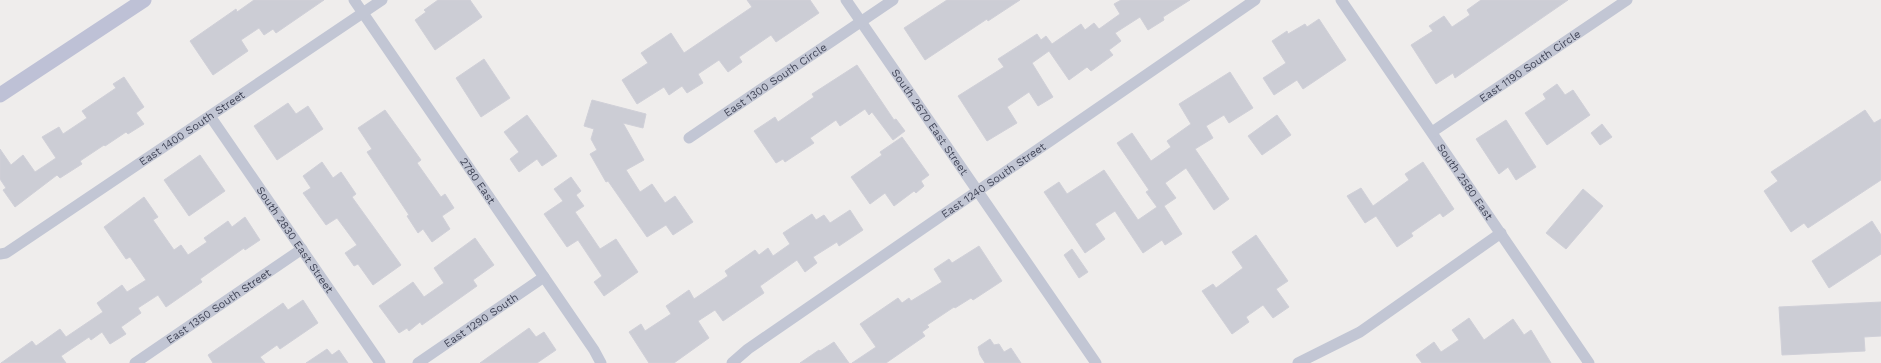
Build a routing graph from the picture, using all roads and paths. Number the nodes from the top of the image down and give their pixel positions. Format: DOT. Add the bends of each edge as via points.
graph roads {
  1 [pos="144,0"];
  2 [pos="354,0"];
  3 [pos="382,0"];
  4 [pos="846,0"];
  5 [pos="893,0"];
  6 [pos="1256,0"];
  7 [pos="1341,0"];
  8 [pos="1627,0"];
  9 [pos="363,13"];
  10 [pos="861,22"];
  11 [pos="0,95"];
  12 [pos="210,116"];
  13 [pos="1432,132"];
  14 [pos="689,138"];
  15 [pos="978,191"];
  16 [pos="1500,234"];
  17 [pos="302,249"];
  18 [pos="0,254"];
  19 [pos="544,277"];
  20 [pos="135,363"];
  21 [pos="380,363"];
  22 [pos="418,363"];
  23 [pos="601,363"];
  24 [pos="732,363"];
  25 [pos="1096,363"];
  26 [pos="1298,363"];
  27 [pos="1589,363"];
  1 -- 11 [label="main road"];
  2 -- 9 [label="street, 2780 East"];
  3 -- 9 [label="street, East 1400 South Street"];
  4 -- 10 [label="street, South 2670 East Street"];
  5 -- 10 [label="street, East 1300 South Circle"];
  6 -- 15 [label="street, East 1240 South Street"];
  7 -- 13 [label="street, South 2580 East"];
  8 -- 13 [label="street, East 1190 South Circle"];
  9 -- 12 [label="street, East 1400 South Street"];
  9 -- 19 [label="street, 2780 East"];
  10 -- 14 [label="street, East 1300 South Circle"];
  10 -- 15 [label="street, South 2670 East Street"];
  12 -- 17 [label="street, South 2830 East Street"];
  12 -- 18 [label="street, East 1400 South Street" via="6,253"];
  13 -- 16 [label="street, South 2580 East"];
  15 -- 24 [label="street, East 1240 South Street" via="748,349"];
  15 -- 25 [label="street, South 2670 East Street"];
  16 -- 26 [label="street" via="1360,332"];
  16 -- 27 [label="street, South 2580 East"];
  17 -- 20 [label="street, East 1350 South Street"];
  17 -- 21 [label="street, South 2830 East Street"];
  19 -- 22 [label="street, East 1290 South"];
  19 -- 23 [label="street, 2780 East"];
}
